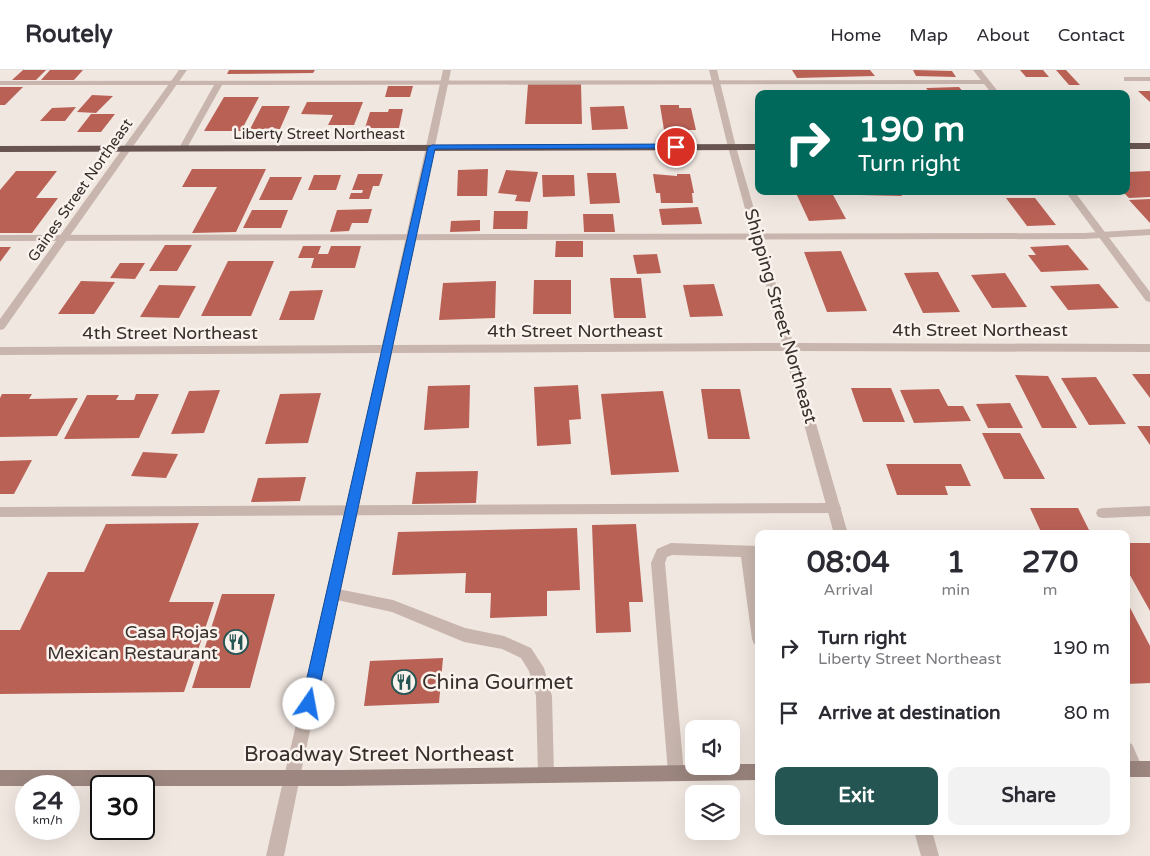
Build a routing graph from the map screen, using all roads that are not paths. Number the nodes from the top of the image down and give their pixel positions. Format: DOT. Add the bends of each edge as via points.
graph roads {
  1 [pos="183,70"];
  2 [pos="713,70"];
  3 [pos="977,70"];
  4 [pos="446,76"];
  5 [pos="1128,79"];
  6 [pos="1150,79"];
  7 [pos="716,81"];
  8 [pos="0,82"];
  9 [pos="986,82"];
  10 [pos="173,83"];
  11 [pos="219,83"];
  12 [pos="993,90"];
  13 [pos="1130,146"];
  14 [pos="1150,146"];
  15 [pos="432,147"];
  16 [pos="732,147"];
  17 [pos="755,147"];
  18 [pos="126,148"];
  19 [pos="183,148"];
  20 [pos="0,149"];
  21 [pos="1072,195"];
  22 [pos="1150,232"];
  23 [pos="1101,234"];
  24 [pos="758,236"];
  25 [pos="63,237"];
  26 [pos="0,238"];
  27 [pos="412,238"];
  28 [pos="1150,299"];
  29 [pos="0,327"];
  30 [pos="790,347"];
  31 [pos="1150,348"];
  32 [pos="387,349"];
  33 [pos="0,351"];
  34 [pos="834,508"];
  35 [pos="351,511"];
  36 [pos="0,512"];
  37 [pos="1150,512"];
  38 [pos="1103,513"];
  39 [pos="840,530"];
  40 [pos="753,552"];
  41 [pos="755,581"];
  42 [pos="333,594"];
  43 [pos="1130,757"];
  44 [pos="1137,769"];
  45 [pos="755,772"];
  46 [pos="676,773"];
  47 [pos="546,775"];
  48 [pos="292,777"];
  49 [pos="0,778"];
  50 [pos="924,835"];
  51 [pos="275,856"];
  52 [pos="930,856"];
  1 -- 10 [label="street, Gaines Street Northeast"];
  2 -- 7 [label="street, Shipping Street Northeast"];
  3 -- 9 [label="street"];
  4 -- 7 [label="street"];
  4 -- 11 [label="street"];
  4 -- 15 [label="street"];
  5 -- 6 [label="street"];
  7 -- 9 [label="street"];
  7 -- 16 [label="street, Shipping Street Northeast"];
  8 -- 10 [label="street"];
  9 -- 12 [label="street"];
  10 -- 11 [label="street"];
  10 -- 18 [label="street, Gaines Street Northeast"];
  11 -- 19 [label="street"];
  13 -- 14 [label="highway"];
  15 -- 16 [label="highway, Liberty Street Northeast"];
  15 -- 19 [label="highway, Liberty Street Northeast"];
  15 -- 27 [label="street"];
  16 -- 17 [label="highway, Liberty Street Northeast"];
  16 -- 24 [label="street, Shipping Street Northeast"];
  18 -- 19 [label="highway, Liberty Street Northeast"];
  18 -- 20 [label="highway, Liberty Street Northeast"];
  18 -- 25 [label="street, Gaines Street Northeast"];
  21 -- 23 [label="street"];
  22 -- 23 [label="street"];
  23 -- 24 [label="street"];
  23 -- 28 [label="street"];
  24 -- 27 [label="street"];
  24 -- 30 [label="street, Shipping Street Northeast"];
  25 -- 26 [label="street"];
  25 -- 27 [label="street"];
  25 -- 29 [label="street, Gaines Street Northeast"];
  27 -- 32 [label="street"];
  30 -- 31 [label="street, 4th Street Northeast"];
  30 -- 32 [label="street, 4th Street Northeast"];
  30 -- 34 [label="street, Shipping Street Northeast"];
  32 -- 33 [label="street, 4th Street Northeast"];
  32 -- 35 [label="street"];
  34 -- 35 [label="street"];
  34 -- 39 [label="street, Shipping Street Northeast"];
  35 -- 36 [label="street"];
  35 -- 42 [label="street"];
  37 -- 38 [label="street"];
  40 -- 41 [label="street"];
  40 -- 46 [label="street" via="672,549 662,553 658,563"];
  42 -- 47 [label="street" via="393,606 464,635 504,643 526,653 536,668 544,696"];
  42 -- 48 [label="street"];
  43 -- 44 [label="street"];
  45 -- 46 [label="main road, Broadway Street Northeast"];
  46 -- 47 [label="main road, Broadway Street Northeast"];
  47 -- 48 [label="main road, Broadway Street Northeast"];
  48 -- 49 [label="main road, Broadway Street Northeast"];
  48 -- 51 [label="street"];
  50 -- 52 [label="street"];
}
